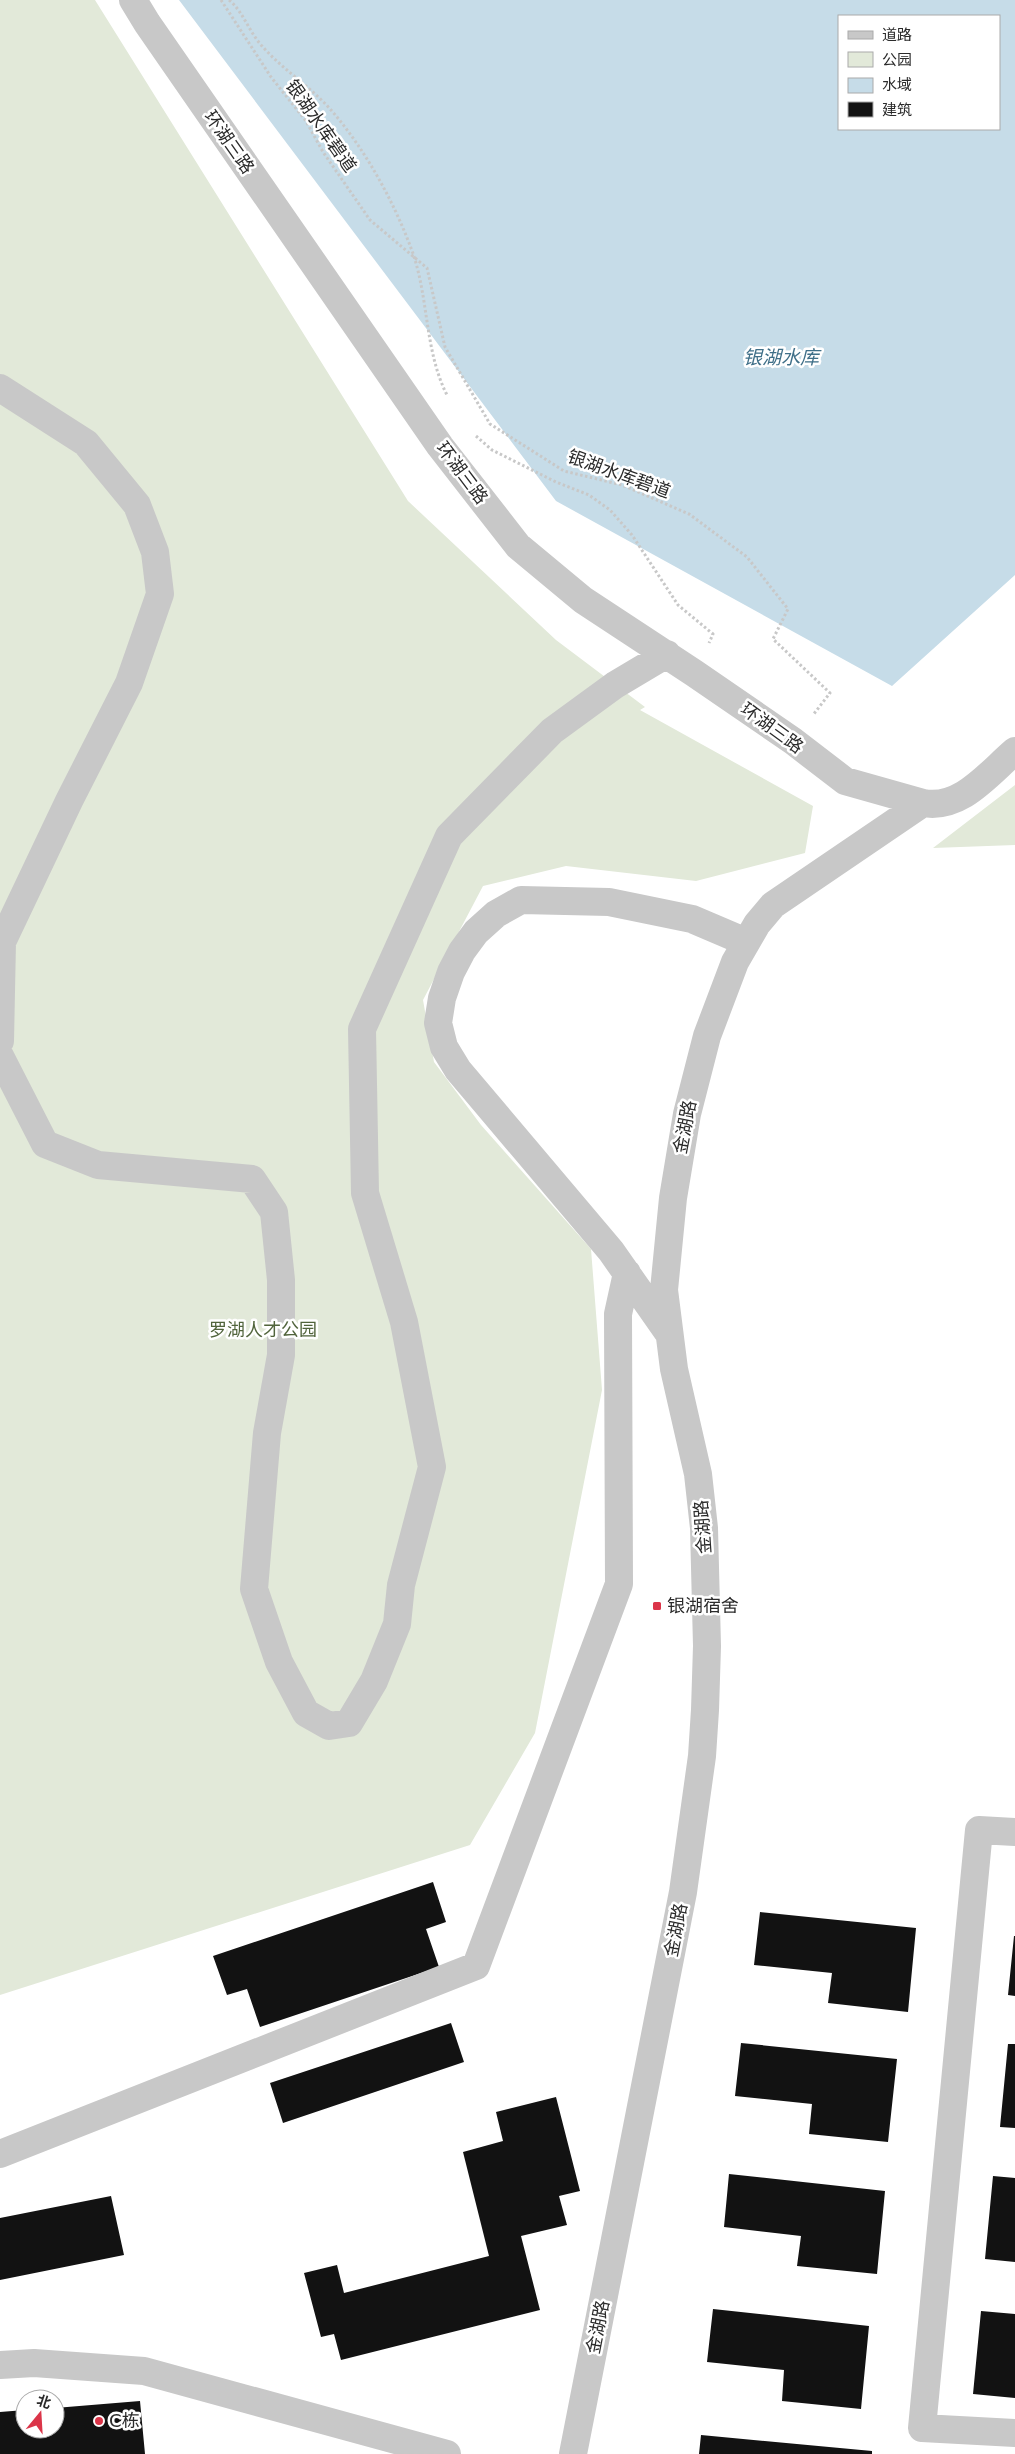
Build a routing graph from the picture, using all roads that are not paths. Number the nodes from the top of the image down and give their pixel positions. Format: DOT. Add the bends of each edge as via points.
graph roads {
  1 [pos="133,0"];
  2 [pos="0,388"];
  3 [pos="668,654"];
  4 [pos="1015,751"];
  5 [pos="923,803"];
  6 [pos="746,942"];
  7 [pos="0,1041"];
  8 [pos="0,1056"];
  9 [pos="627,1273"];
  10 [pos="668,1331"];
  11 [pos="1015,1832"];
  12 [pos="0,2154"];
  13 [pos="0,2365"];
  14 [pos="1015,2433"];
  15 [pos="446,2454"];
  16 [pos="573,2454"];
  1 -- 3 [label="street, 环湖三路" via="440,446 518,546 583,600"];
  2 -- 7 [label="street" via="86,443 137,505 155,552 160,594 129,683 2,942"];
  3 -- 5 [label="street, 环湖三路" via="845,781"];
  3 -- 8 [label="street" via="615,685 552,731 449,836 362,1029 365,1193 404,1322 432,1467 401,1585 397,1624 374,1682 349,1724 329,1726 306,1712 279,1662 254,1589 267,1433 281,1355 281,1280 274,1212 252,1179 98,1165 45,1144"];
  4 -- 5 [label="street" via="978,784 950,802"];
  5 -- 6 [label="street, 金湖路" via="773,905"];
  6 -- 9 [label="street" via="692,919 609,902 521,900 496,914 476,932 451,972 438,1023 444,1047 458,1070"];
  6 -- 10 [label="street, 金湖路" via="707,1036 687,1114 668,1243 664,1290"];
  9 -- 10 [label="street"];
  9 -- 12 [label="street" via="618,1314 619,1584 476,1966"];
  10 -- 16 [label="street, 金湖路" via="698,1474 704,1528 707,1646 702,1756 683,1892"];
  11 -- 14 [label="street" via="979,1830 922,2428"];
  13 -- 15 [label="street" via="34,2363 144,2371"];
}
